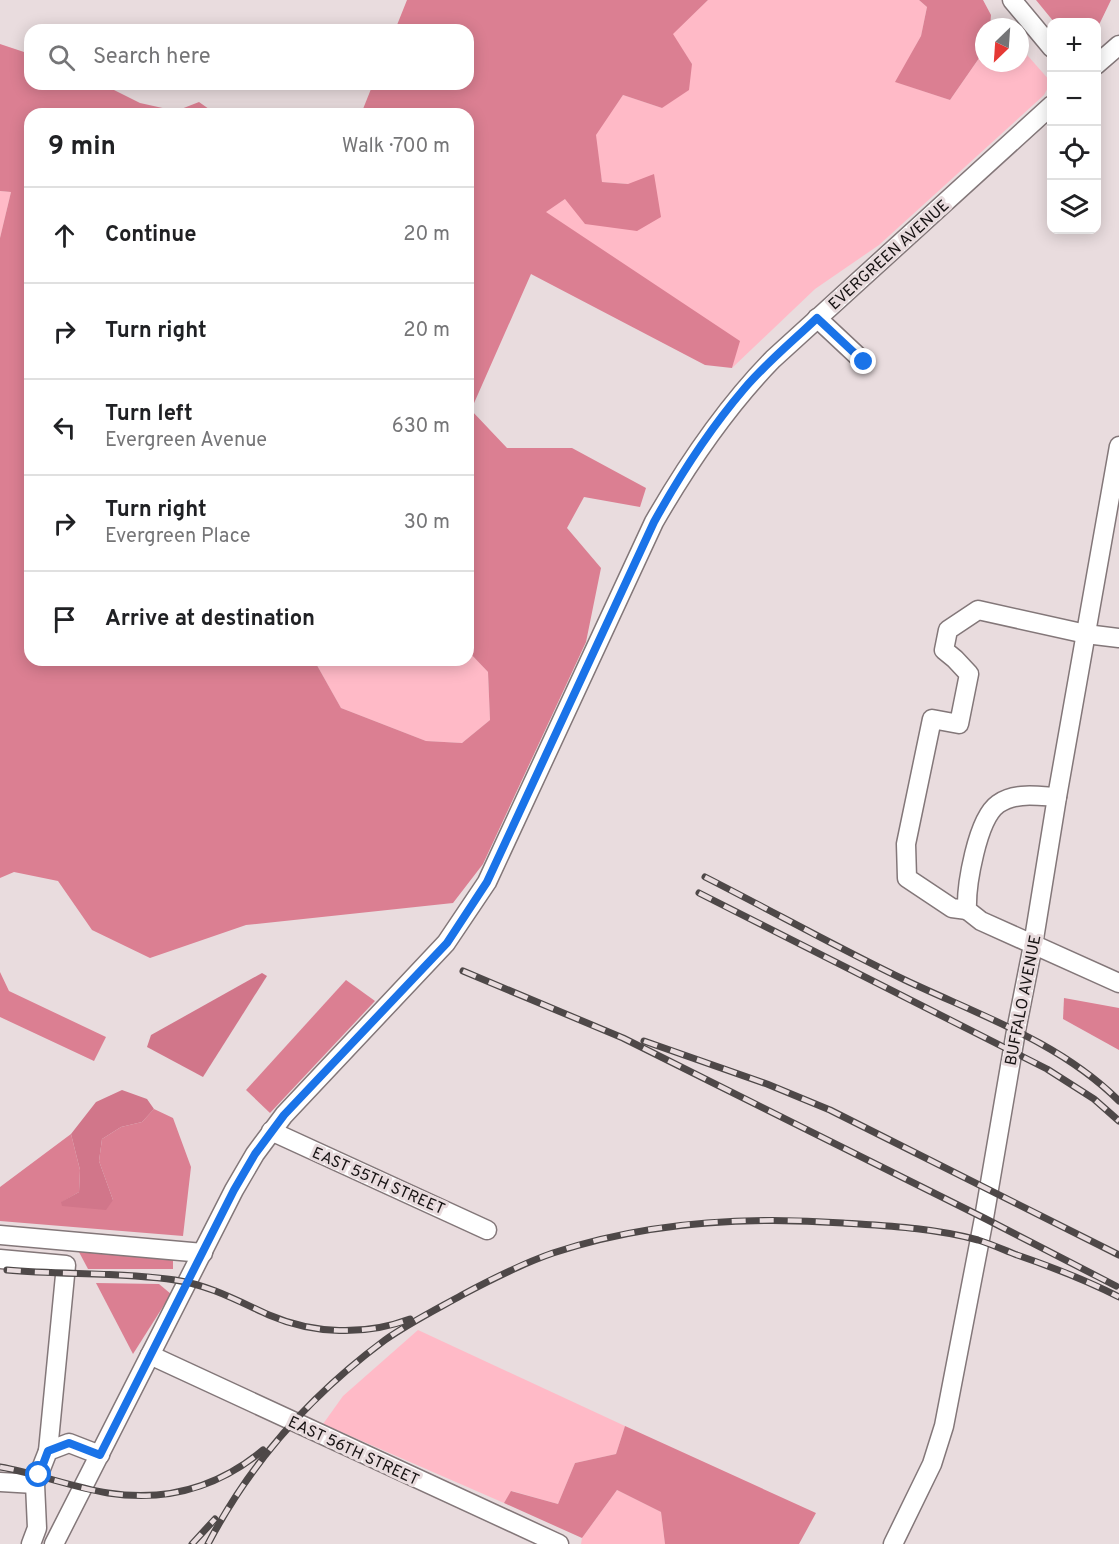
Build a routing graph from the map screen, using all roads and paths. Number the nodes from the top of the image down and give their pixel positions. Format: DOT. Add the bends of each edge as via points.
graph roads {
  1 [pos="1012,0"];
  2 [pos="1047,42"];
  3 [pos="1119,45"];
  4 [pos="1101,61"];
  5 [pos="1047,110"];
  6 [pos="817,318"];
  7 [pos="864,362"];
  8 [pos="1119,446"];
  9 [pos="1112,533"];
  10 [pos="1086,634"];
  11 [pos="1119,638"];
  12 [pos="1057,796"];
  13 [pos="967,910"];
  14 [pos="1033,945"];
  15 [pos="1119,983"];
  16 [pos="271,1131"];
  17 [pos="488,1230"];
  18 [pos="0,1235"];
  19 [pos="203,1253"];
  20 [pos="0,1259"];
  21 [pos="150,1355"];
  22 [pos="48,1451"];
  23 [pos="100,1455"];
  24 [pos="0,1482"];
  25 [pos="35,1484"];
  26 [pos="31,1544"];
  27 [pos="54,1544"];
  28 [pos="559,1544"];
  29 [pos="893,1544"];
  1 -- 2 [label="street"];
  3 -- 4 [label="street"];
  5 -- 6 [label="street, EVERGREEN AVENUE"];
  6 -- 7 [label="street"];
  6 -- 16 [label="street, EVERGREEN AVENUE" via="746,387 682,473 654,522 487,882 465,918 431,960"];
  8 -- 9 [label="street, BUFFALO AVENUE"];
  9 -- 10 [label="street, BUFFALO AVENUE"];
  10 -- 11 [label="street"];
  10 -- 12 [label="street, BUFFALO AVENUE"];
  10 -- 13 [label="street" via="978,610 948,630 944,650 969,674 959,724 932,719 906,844 907,878 952,908"];
  12 -- 13 [label="street" via="1022,795 997,805 980,831"];
  12 -- 14 [label="street, BUFFALO AVENUE"];
  13 -- 14 [label="street" via="981,921"];
  14 -- 15 [label="street"];
  14 -- 29 [label="street, BUFFALO AVENUE" via="944,1426 932,1464"];
  16 -- 17 [label="street, EAST 55TH STREET"];
  16 -- 19 [label="street, EVERGREEN AVENUE" via="234,1190"];
  18 -- 19 [label="street"];
  19 -- 21 [label="street, EVERGREEN AVENUE"];
  20 -- 22 [label="street" via="66,1265"];
  21 -- 23 [label="street, EVERGREEN AVENUE"];
  21 -- 28 [label="street, EAST 56TH STREET"];
  22 -- 23 [label="street" via="69,1443"];
  22 -- 25 [label="street"];
  23 -- 27 [label="street, EVERGREEN AVENUE"];
  24 -- 25 [label="street"];
  25 -- 26 [label="street" via="37,1528"];
}
